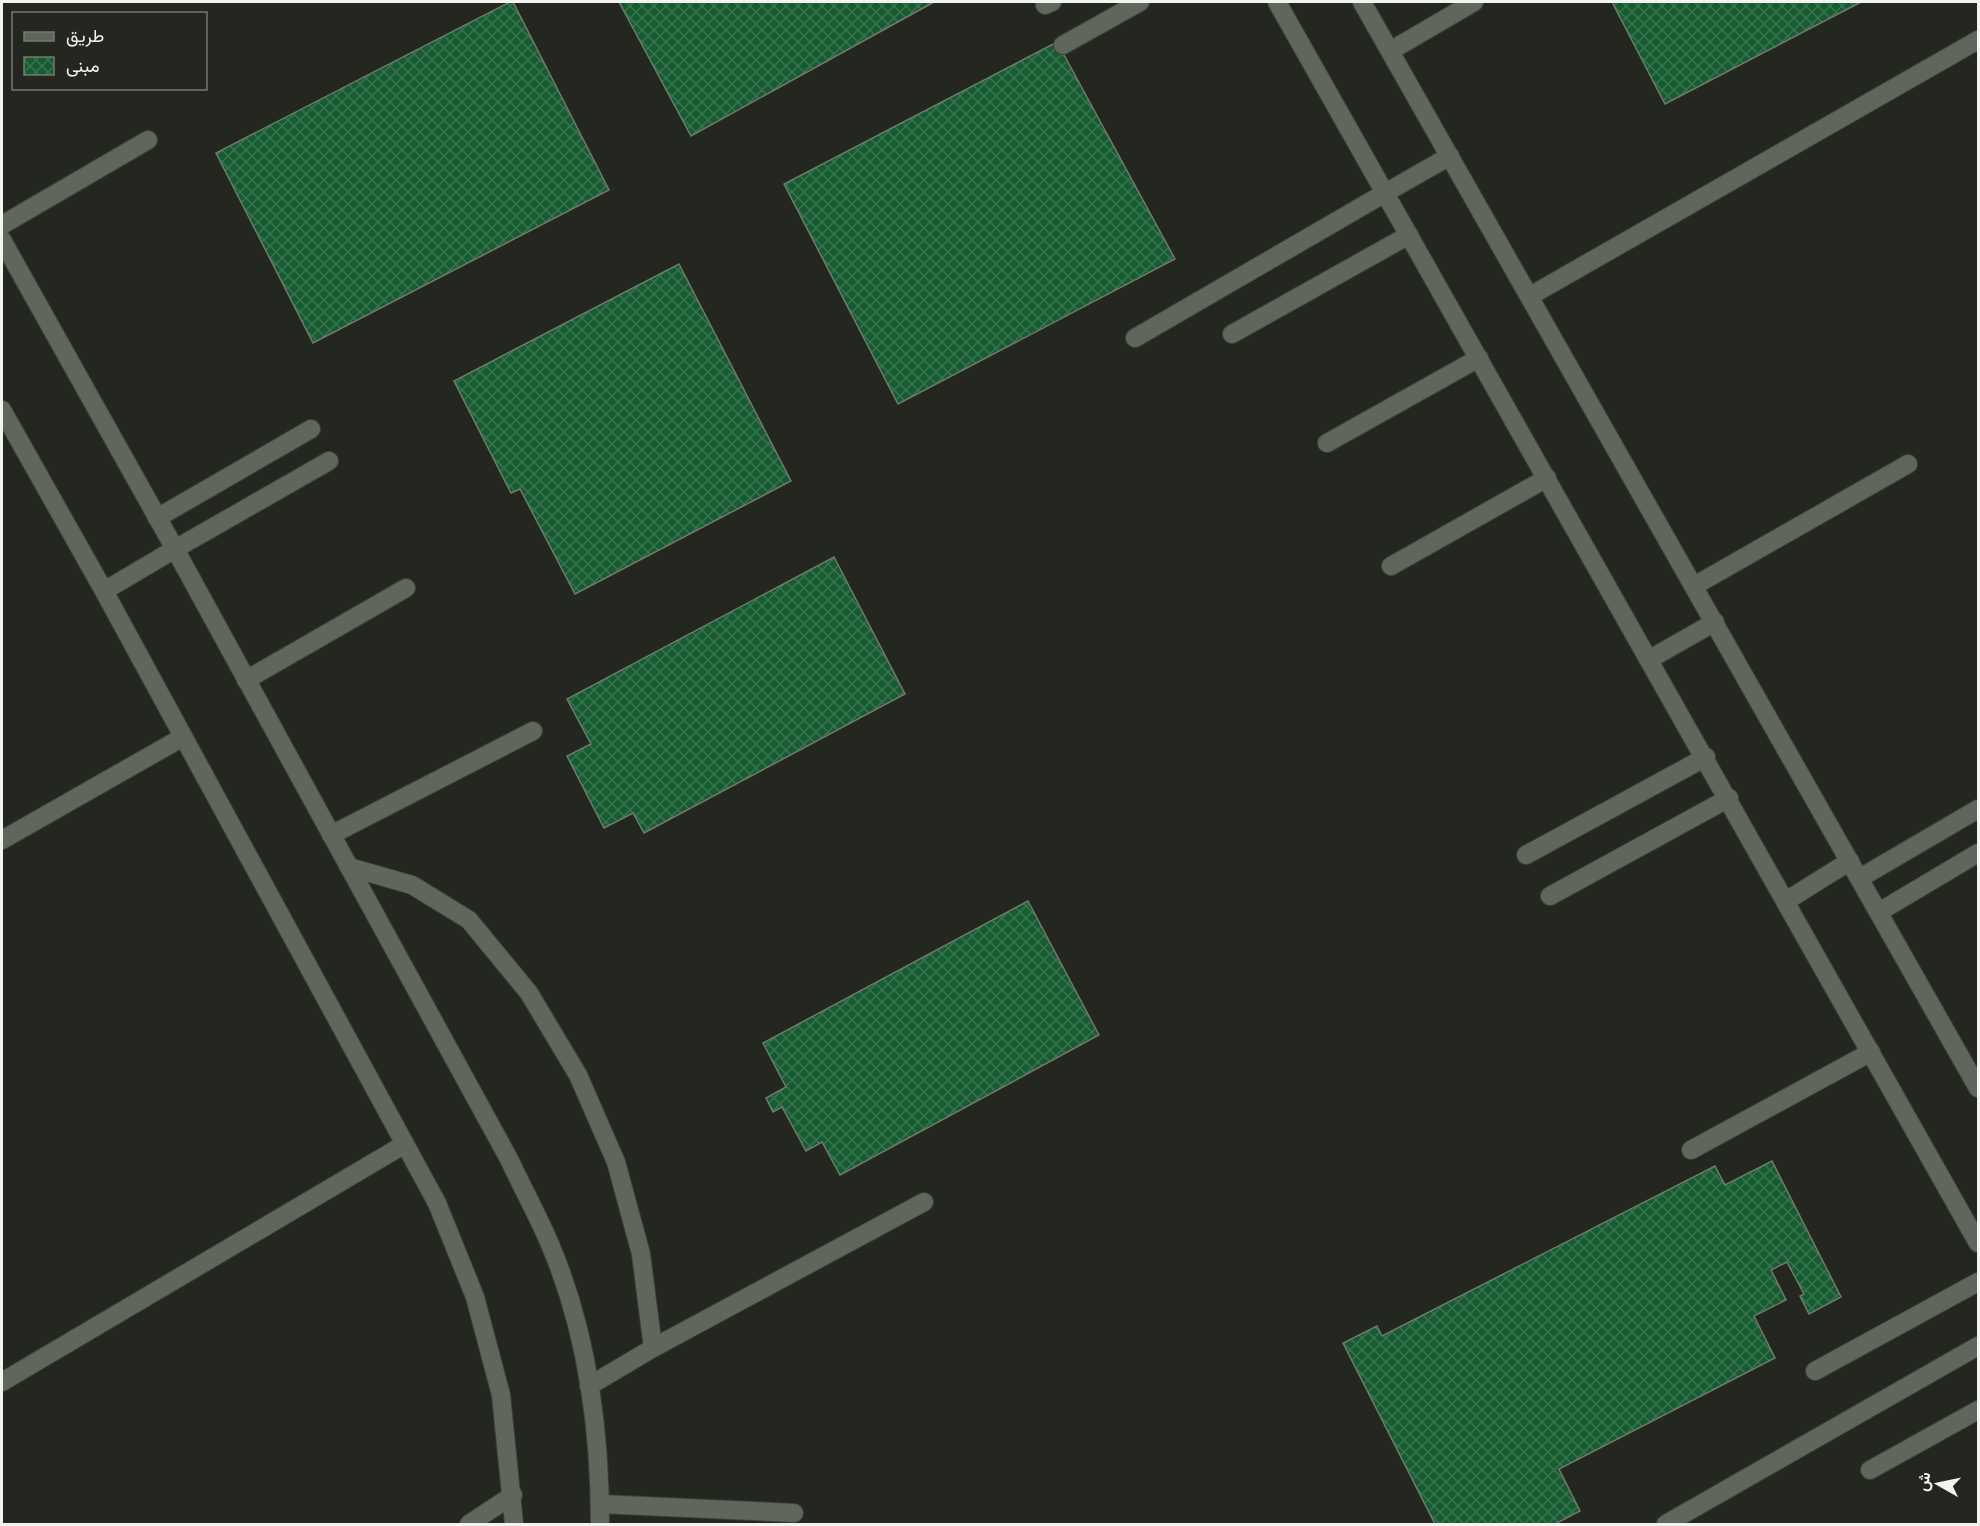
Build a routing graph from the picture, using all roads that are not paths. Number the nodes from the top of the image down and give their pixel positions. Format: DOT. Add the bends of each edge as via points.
graph roads {
  1 [pos="1140,2"];
  2 [pos="1277,2"];
  3 [pos="1362,2"];
  4 [pos="1474,2"];
  5 [pos="1978,40"];
  6 [pos="1063,45"];
  7 [pos="1390,51"];
  8 [pos="148,140"];
  9 [pos="1450,156"];
  10 [pos="1385,193"];
  11 [pos="2,225"];
  12 [pos="1409,235"];
  13 [pos="2,240"];
  14 [pos="1530,296"];
  15 [pos="1232,334"];
  16 [pos="1135,338"];
  17 [pos="1479,358"];
  18 [pos="2,410"];
  19 [pos="311,429"];
  20 [pos="1327,443"];
  21 [pos="329,461"];
  22 [pos="1908,464"];
  23 [pos="1547,478"];
  24 [pos="157,518"];
  25 [pos="175,549"];
  26 [pos="1391,566"];
  27 [pos="1694,586"];
  28 [pos="406,588"];
  29 [pos="104,591"];
  30 [pos="1715,622"];
  31 [pos="1650,658"];
  32 [pos="246,680"];
  33 [pos="533,731"];
  34 [pos="183,737"];
  35 [pos="1706,757"];
  36 [pos="1729,798"];
  37 [pos="1978,809"];
  38 [pos="332,835"];
  39 [pos="2,840"];
  40 [pos="1978,853"];
  41 [pos="1526,855"];
  42 [pos="1850,861"];
  43 [pos="349,867"];
  44 [pos="1860,878"];
  45 [pos="1550,896"];
  46 [pos="1786,901"];
  47 [pos="1879,912"];
  48 [pos="1871,1052"];
  49 [pos="1978,1088"];
  50 [pos="405,1144"];
  51 [pos="1691,1150"];
  52 [pos="924,1202"];
  53 [pos="1978,1243"];
  54 [pos="1978,1282"];
  55 [pos="1978,1346"];
  56 [pos="652,1348"];
  57 [pos="1815,1371"];
  58 [pos="2,1382"];
  59 [pos="589,1386"];
  60 [pos="1978,1410"];
  61 [pos="1870,1470"];
  62 [pos="513,1495"];
  63 [pos="600,1504"];
  64 [pos="794,1513"];
  65 [pos="469,1524"];
  66 [pos="514,1524"];
  67 [pos="600,1524"];
  68 [pos="1666,1524"];
  1 -- 6 [label="street"];
  2 -- 10 [label="street"];
  3 -- 7 [label="street"];
  4 -- 7 [label="street"];
  5 -- 14 [label="street"];
  7 -- 9 [label="street"];
  8 -- 11 [label="street"];
  9 -- 10 [label="street"];
  9 -- 14 [label="street"];
  10 -- 12 [label="street"];
  10 -- 16 [label="street"];
  12 -- 15 [label="street"];
  12 -- 17 [label="street"];
  13 -- 24 [label="street"];
  14 -- 27 [label="street"];
  17 -- 20 [label="street"];
  17 -- 23 [label="street"];
  18 -- 29 [label="street"];
  19 -- 24 [label="street"];
  21 -- 25 [label="street"];
  22 -- 27 [label="street"];
  23 -- 26 [label="street"];
  23 -- 31 [label="street"];
  24 -- 25 [label="street"];
  25 -- 29 [label="street"];
  25 -- 32 [label="street"];
  27 -- 30 [label="street"];
  28 -- 32 [label="street"];
  29 -- 34 [label="street"];
  30 -- 31 [label="street"];
  30 -- 42 [label="street"];
  31 -- 35 [label="street"];
  32 -- 38 [label="street"];
  33 -- 38 [label="street"];
  34 -- 39 [label="street"];
  34 -- 50 [label="street"];
  35 -- 36 [label="street"];
  35 -- 41 [label="street"];
  36 -- 45 [label="street"];
  36 -- 46 [label="street"];
  37 -- 44 [label="street"];
  38 -- 43 [label="street"];
  40 -- 47 [label="street"];
  42 -- 44 [label="street"];
  42 -- 46 [label="street"];
  43 -- 56 [label="street" via="412,885 469,920 529,993 578,1075 616,1162 640,1254"];
  43 -- 59 [label="street" via="509,1159 550,1244 579,1333"];
  44 -- 47 [label="street"];
  46 -- 48 [label="street"];
  47 -- 49 [label="street"];
  48 -- 51 [label="street"];
  48 -- 53 [label="street"];
  50 -- 58 [label="street"];
  50 -- 62 [label="street" via="437,1203 475,1297 501,1395"];
  52 -- 56 [label="street"];
  54 -- 57 [label="street"];
  55 -- 68 [label="street"];
  56 -- 59 [label="street"];
  59 -- 63 [label="street" via="596,1426"];
  60 -- 61 [label="street"];
  62 -- 65 [label="street"];
  62 -- 66 [label="street"];
  63 -- 64 [label="street"];
  63 -- 67 [label="street"];
}
